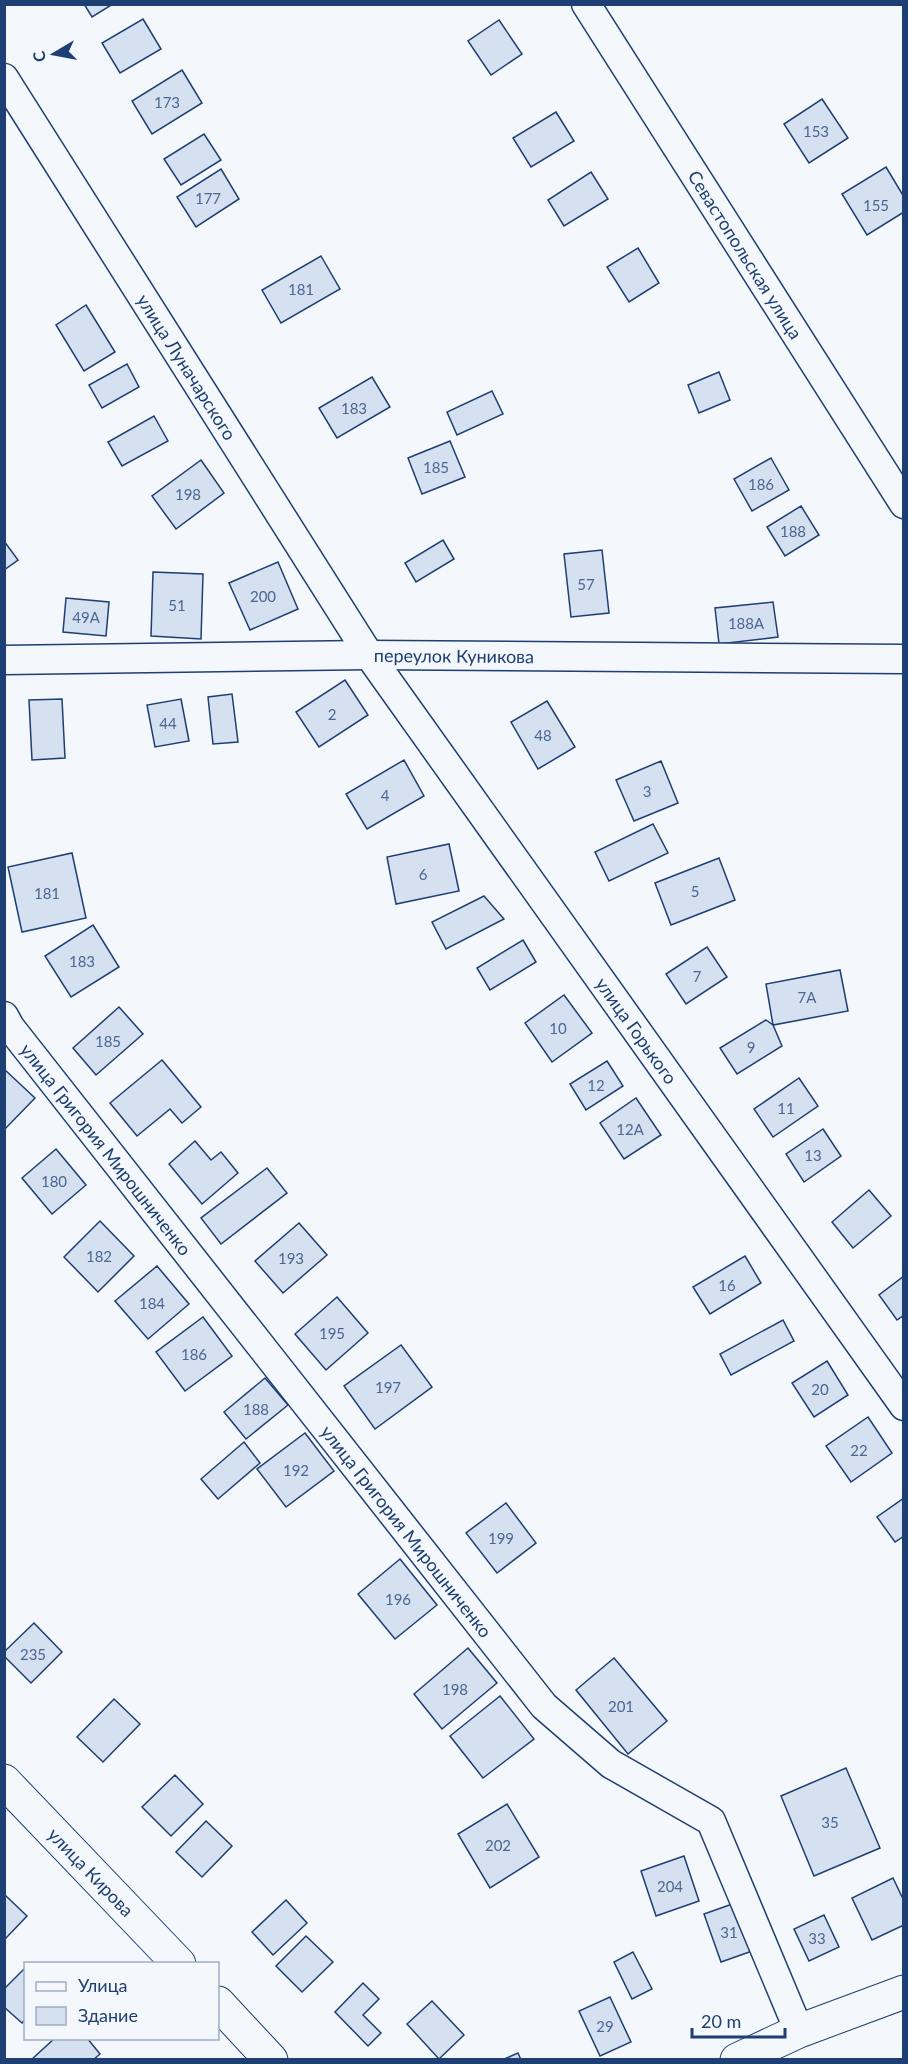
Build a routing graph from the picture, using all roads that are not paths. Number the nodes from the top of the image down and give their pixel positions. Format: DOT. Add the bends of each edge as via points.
graph roads {
  1 [pos="586,4"];
  2 [pos="4,78"];
  3 [pos="903,504"];
  4 [pos="369,655"];
  5 [pos="903,659"];
  6 [pos="4,660"];
  7 [pos="4,1016"];
  8 [pos="903,1406"];
  9 [pos="4,1781"];
  10 [pos="178,1962"];
  11 [pos="903,1992"];
  12 [pos="219,2004"];
  13 [pos="799,2031"];
  14 [pos="272,2060"];
  15 [pos="737,2060"];
  1 -- 3 [label="street, Севастопольская улица"];
  2 -- 4 [label="street, улица Луначарского"];
  4 -- 5 [label="street, переулок Куникова"];
  4 -- 6 [label="street, переулок Куникова"];
  4 -- 8 [label="street, улица Горького"];
  7 -- 13 [label="street, улица Григория Мирошниченко" via="544,1706 611,1764 711,1821"];
  9 -- 10 [label="street, улица Кирова"];
  11 -- 13 [label="street"];
  12 -- 14 [label="street"];
  13 -- 15 [label="street"];
}
